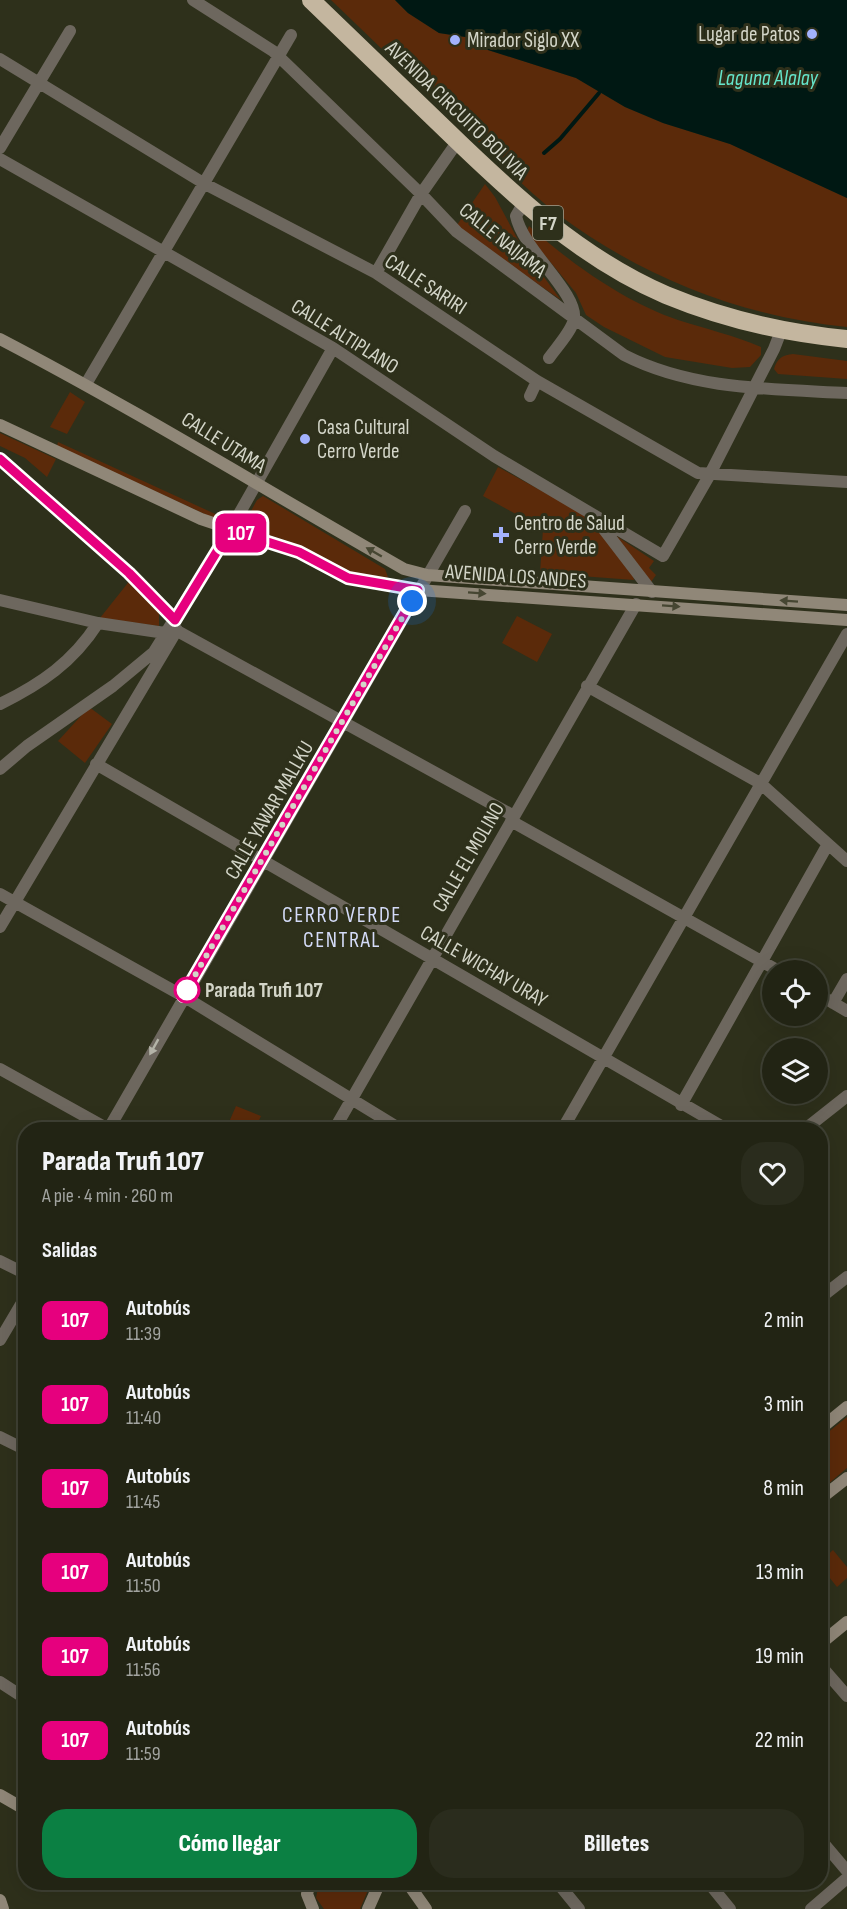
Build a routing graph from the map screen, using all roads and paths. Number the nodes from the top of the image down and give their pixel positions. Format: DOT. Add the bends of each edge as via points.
graph roads {
  1 [pos="193,0"];
  2 [pos="311,0"];
  3 [pos="70,31"];
  4 [pos="291,35"];
  5 [pos="280,57"];
  6 [pos="0,59"];
  7 [pos="39,82"];
  8 [pos="458,141"];
  9 [pos="0,148"];
  10 [pos="0,159"];
  11 [pos="205,184"];
  12 [pos="421,194"];
  13 [pos="523,204"];
  14 [pos="164,254"];
  15 [pos="376,273"];
  16 [pos="574,321"];
  17 [pos="781,331"];
  18 [pos="0,339"];
  19 [pos="847,339"];
  20 [pos="333,348"];
  21 [pos="549,358"];
  22 [pos="537,381"];
  23 [pos="86,384"];
  24 [pos="753,388"];
  25 [pos="847,393"];
  26 [pos="530,396"];
  27 [pos="0,425"];
  28 [pos="0,459"];
  29 [pos="709,476"];
  30 [pos="847,482"];
  31 [pos="256,485"];
  32 [pos="465,511"];
  33 [pos="591,512"];
  34 [pos="230,530"];
  35 [pos="428,575"];
  36 [pos="418,590"];
  37 [pos="652,592"];
  38 [pos="0,600"];
  39 [pos="636,604"];
  40 [pos="847,605"];
  41 [pos="847,620"];
  42 [pos="98,623"];
  43 [pos="172,628"];
  44 [pos="847,634"];
  45 [pos="587,686"];
  46 [pos="0,704"];
  47 [pos="343,721"];
  48 [pos="96,764"];
  49 [pos="0,769"];
  50 [pos="760,783"];
  51 [pos="513,819"];
  52 [pos="828,844"];
  53 [pos="263,860"];
  54 [pos="847,861"];
  55 [pos="0,894"];
  56 [pos="15,902"];
  57 [pos="685,919"];
  58 [pos="0,927"];
  59 [pos="433,959"];
  60 [pos="765,960"];
  61 [pos="762,962"];
  62 [pos="762,965"];
  63 [pos="847,979"];
  64 [pos="183,996"];
  65 [pos="828,1000"];
  66 [pos="833,1003"];
  67 [pos="847,1011"];
  68 [pos="603,1059"];
  69 [pos="0,1069"];
  70 [pos="847,1096"];
  71 [pos="352,1099"];
  72 [pos="681,1105"];
  73 [pos="95,1122"];
  74 [pos="112,1122"];
  75 [pos="339,1122"];
  76 [pos="389,1122"];
  77 [pos="567,1122"];
  78 [pos="713,1122"];
  79 [pos="814,1122"];
  80 [pos="0,1261"];
  81 [pos="18,1270"];
  82 [pos="847,1277"];
  83 [pos="828,1292"];
  84 [pos="18,1310"];
  85 [pos="0,1340"];
  86 [pos="847,1407"];
  87 [pos="828,1422"];
  88 [pos="0,1437"];
  89 [pos="18,1446"];
  90 [pos="847,1478"];
  91 [pos="828,1493"];
  92 [pos="847,1622"];
  93 [pos="828,1637"];
  94 [pos="828,1674"];
  95 [pos="0,1682"];
  96 [pos="18,1693"];
  97 [pos="847,1696"];
  98 [pos="0,1795"];
  99 [pos="18,1805"];
  100 [pos="828,1848"];
  101 [pos="847,1871"];
  102 [pos="847,1878"];
  103 [pos="307,1890"];
  104 [pos="376,1890"];
  105 [pos="413,1890"];
  106 [pos="564,1890"];
  107 [pos="715,1890"];
  108 [pos="0,1900"];
  109 [pos="3,1909"];
  110 [pos="313,1909"];
  111 [pos="368,1909"];
  112 [pos="426,1909"];
  113 [pos="579,1909"];
  114 [pos="730,1909"];
  115 [pos="811,1909"];
  1 -- 5 [label="street, CALLE NAIJAMA"];
  2 -- 8 [label="highway, AVENIDA CIRCUITO BOLIVIA / F7"];
  3 -- 7 [label="street"];
  4 -- 5 [label="street"];
  5 -- 11 [label="street"];
  5 -- 12 [label="street, CALLE NAIJAMA"];
  6 -- 7 [label="street, CALLE SARIRI"];
  7 -- 9 [label="street"];
  7 -- 11 [label="street, CALLE SARIRI"];
  8 -- 12 [label="street"];
  8 -- 13 [label="highway, AVENIDA CIRCUITO BOLIVIA / F7"];
  10 -- 14 [label="street, CALLE ALTIPLANO"];
  11 -- 14 [label="street"];
  11 -- 15 [label="street, CALLE SARIRI"];
  12 -- 15 [label="street"];
  12 -- 16 [label="street, CALLE NAIJAMA" via="457,232"];
  13 -- 16 [label="street" via="516,216 518,226 573,303"];
  13 -- 17 [label="highway, AVENIDA CIRCUITO BOLIVIA / F7" via="572,241 666,295"];
  14 -- 20 [label="street, CALLE ALTIPLANO"];
  14 -- 23 [label="street"];
  15 -- 22 [label="street, CALLE SARIRI"];
  16 -- 21 [label="street"];
  16 -- 24 [label="street, CALLE NAIJAMA" via="645,366 688,379"];
  17 -- 19 [label="highway, AVENIDA CIRCUITO BOLIVIA / F7"];
  17 -- 24 [label="street"];
  18 -- 23 [label="street, CALLE UTAMA"];
  20 -- 31 [label="street"];
  20 -- 33 [label="street, CALLE ALTIPLANO" via="494,456"];
  22 -- 26 [label="street"];
  22 -- 29 [label="street, CALLE SARIRI"];
  23 -- 31 [label="street, CALLE UTAMA"];
  24 -- 25 [label="street, CALLE NAIJAMA"];
  24 -- 29 [label="street"];
  27 -- 34 [label="street, AVENIDA LOS ANDES"];
  28 -- 43 [label="street" via="129,573"];
  29 -- 30 [label="street, CALLE SARIRI"];
  29 -- 33 [label="street, CALLE ALTIPLANO" via="663,556"];
  31 -- 34 [label="street"];
  35 -- 31 [label="street, CALLE UTAMA, one-way" via="404,569"];
  32 -- 35 [label="street, CALLE YAWAR MALLKU"];
  33 -- 37 [label="street"];
  34 -- 36 [label="street, AVENIDA LOS ANDES" via="299,552 348,578"];
  34 -- 43 [label="street"];
  35 -- 36 [label="street, CALLE YAWAR MALLKU"];
  35 -- 37 [label="street, AVENIDA LOS ANDES"];
  36 -- 39 [label="street, AVENIDA LOS ANDES, one-way"];
  36 -- 47 [label="street, CALLE YAWAR MALLKU"];
  40 -- 37 [label="street, AVENIDA LOS ANDES, one-way"];
  38 -- 42 [label="street"];
  39 -- 41 [label="street, AVENIDA LOS ANDES, one-way"];
  39 -- 45 [label="street, CALLE EL MOLINO"];
  42 -- 43 [label="street"];
  42 -- 46 [label="street" via="63,666"];
  43 -- 47 [label="street"];
  43 -- 48 [label="street"];
  43 -- 49 [label="street" via="141,664"];
  44 -- 50 [label="street"];
  45 -- 50 [label="street"];
  45 -- 51 [label="street, CALLE EL MOLINO"];
  47 -- 51 [label="street"];
  47 -- 53 [label="street, CALLE YAWAR MALLKU"];
  48 -- 53 [label="street, CALLE WICHAY URAY"];
  48 -- 56 [label="street"];
  50 -- 52 [label="street"];
  50 -- 57 [label="street"];
  51 -- 57 [label="street"];
  51 -- 59 [label="street, CALLE EL MOLINO"];
  52 -- 54 [label="street"];
  52 -- 60 [label="street"];
  53 -- 59 [label="street, CALLE WICHAY URAY"];
  53 -- 64 [label="street, CALLE YAWAR MALLKU"];
  55 -- 56 [label="street"];
  56 -- 58 [label="street"];
  56 -- 64 [label="street"];
  57 -- 61 [label="street"];
  57 -- 68 [label="street"];
  59 -- 68 [label="street, CALLE WICHAY URAY"];
  59 -- 71 [label="street, CALLE EL MOLINO"];
  62 -- 72 [label="street"];
  63 -- 66 [label="street"];
  64 -- 71 [label="street"];
  64 -- 74 [label="street, CALLE YAWAR MALLKU, one-way"];
  65 -- 66 [label="street"];
  66 -- 67 [label="street"];
  68 -- 72 [label="street, CALLE WICHAY URAY"];
  68 -- 77 [label="street"];
  69 -- 73 [label="street"];
  70 -- 79 [label="street"];
  71 -- 75 [label="street, CALLE EL MOLINO"];
  71 -- 76 [label="street"];
  72 -- 78 [label="street, CALLE WICHAY URAY"];
  80 -- 81 [label="street"];
  82 -- 83 [label="street"];
  84 -- 85 [label="street"];
  86 -- 87 [label="street"];
  88 -- 89 [label="street"];
  90 -- 91 [label="street"];
  92 -- 93 [label="street"];
  94 -- 97 [label="street"];
  95 -- 96 [label="street"];
  98 -- 99 [label="street"];
  100 -- 101 [label="street"];
  102 -- 115 [label="street"];
  103 -- 110 [label="street"];
  104 -- 111 [label="street"];
  105 -- 112 [label="street"];
  106 -- 113 [label="street"];
  107 -- 114 [label="street"];
  108 -- 109 [label="street"];
}
